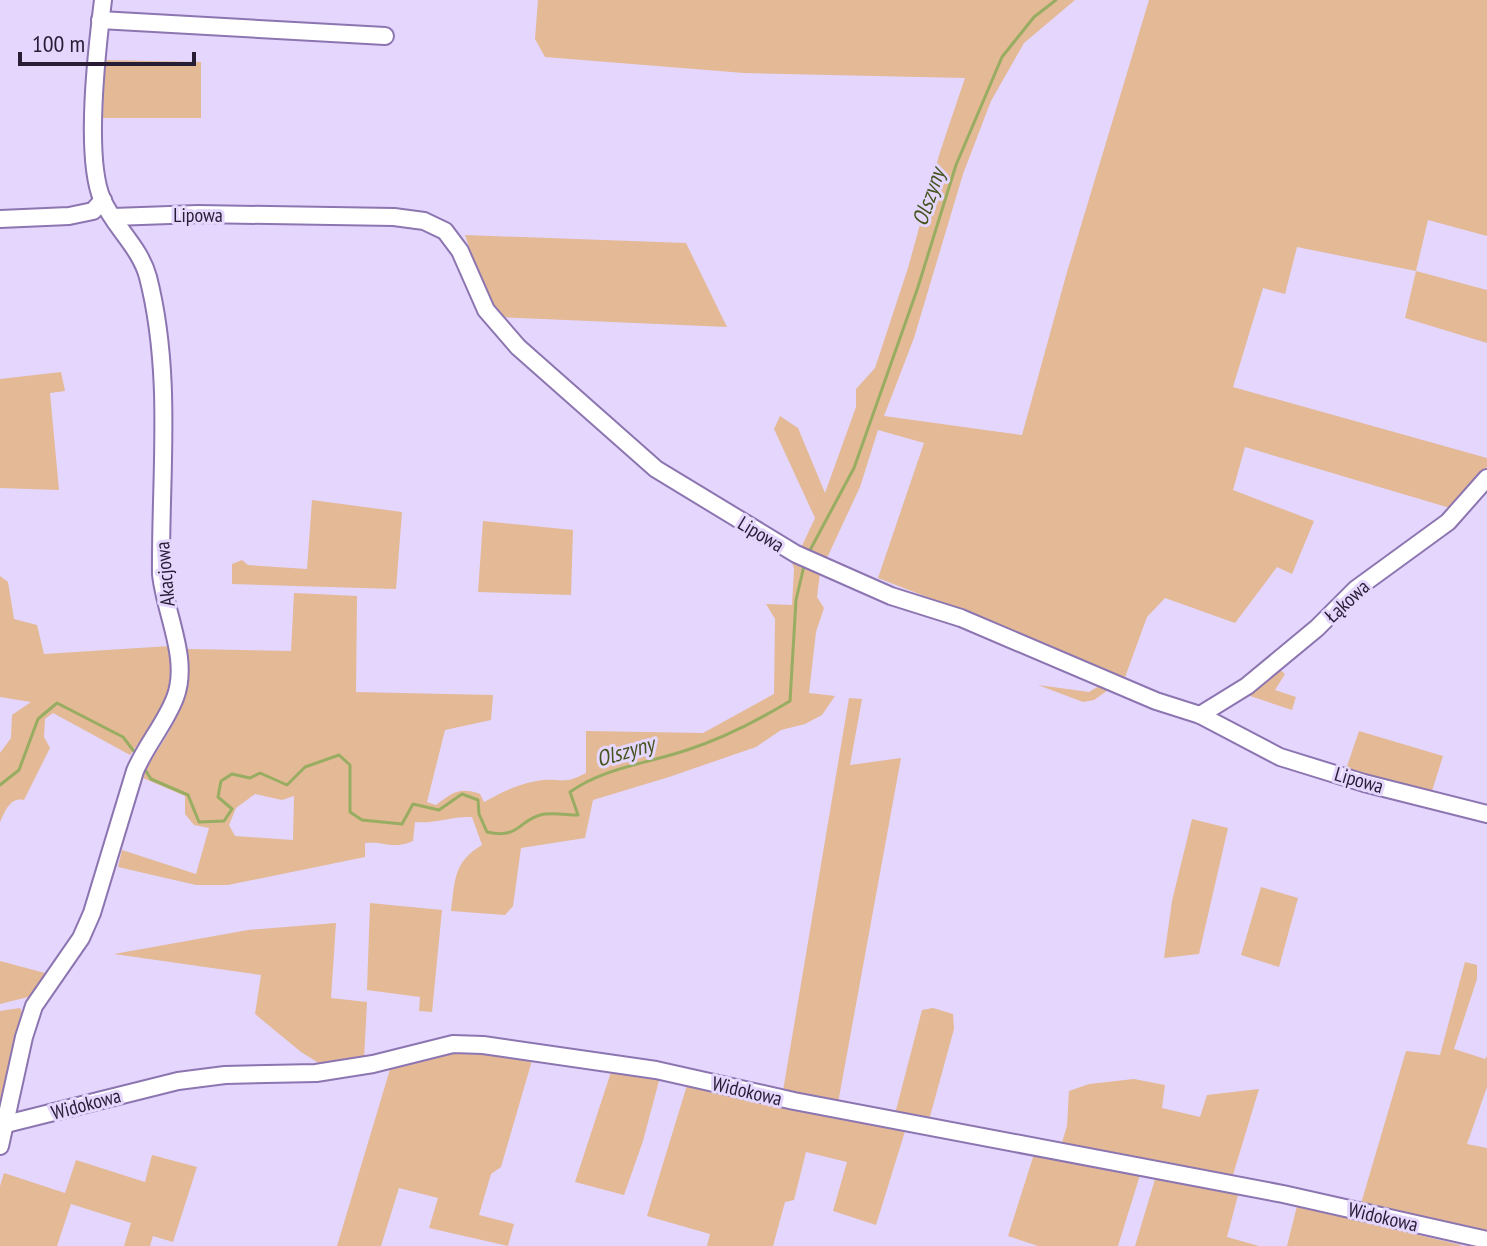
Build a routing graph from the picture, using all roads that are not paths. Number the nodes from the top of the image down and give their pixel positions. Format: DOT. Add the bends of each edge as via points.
graph roads {
  1 [pos="103,0"];
  2 [pos="100,20"];
  3 [pos="385,36"];
  4 [pos="103,200"];
  5 [pos="113,217"];
  6 [pos="0,219"];
  7 [pos="1487,478"];
  8 [pos="1200,715"];
  9 [pos="1487,814"];
  10 [pos="3,1126"];
  11 [pos="0,1146"];
  12 [pos="1487,1240"];
  1 -- 2 [label="street, Akacjowa"];
  2 -- 3 [label="street"];
  2 -- 4 [label="street, Akacjowa" via="93,117 95,169"];
  4 -- 5 [label="street, Akacjowa"];
  4 -- 6 [label="street" via="93,211 69,216"];
  5 -- 8 [label="street, Lipowa" via="198,214 424,221 445,231 460,251 486,310 518,347 656,469 815,565"];
  5 -- 10 [label="street, Akacjowa" via="141,259 153,303 164,403 161,574 180,677 164,721 135,771 81,938 34,1006"];
  7 -- 8 [label="street, Łąkowa" via="1448,522 1356,589 1247,686"];
  8 -- 9 [label="street, Lipowa" via="1280,757"];
  10 -- 11 [label="street, Akacjowa"];
  10 -- 12 [label="street, Widokowa" via="178,1081 316,1073 453,1044 483,1045 656,1070 1283,1194"];
}
